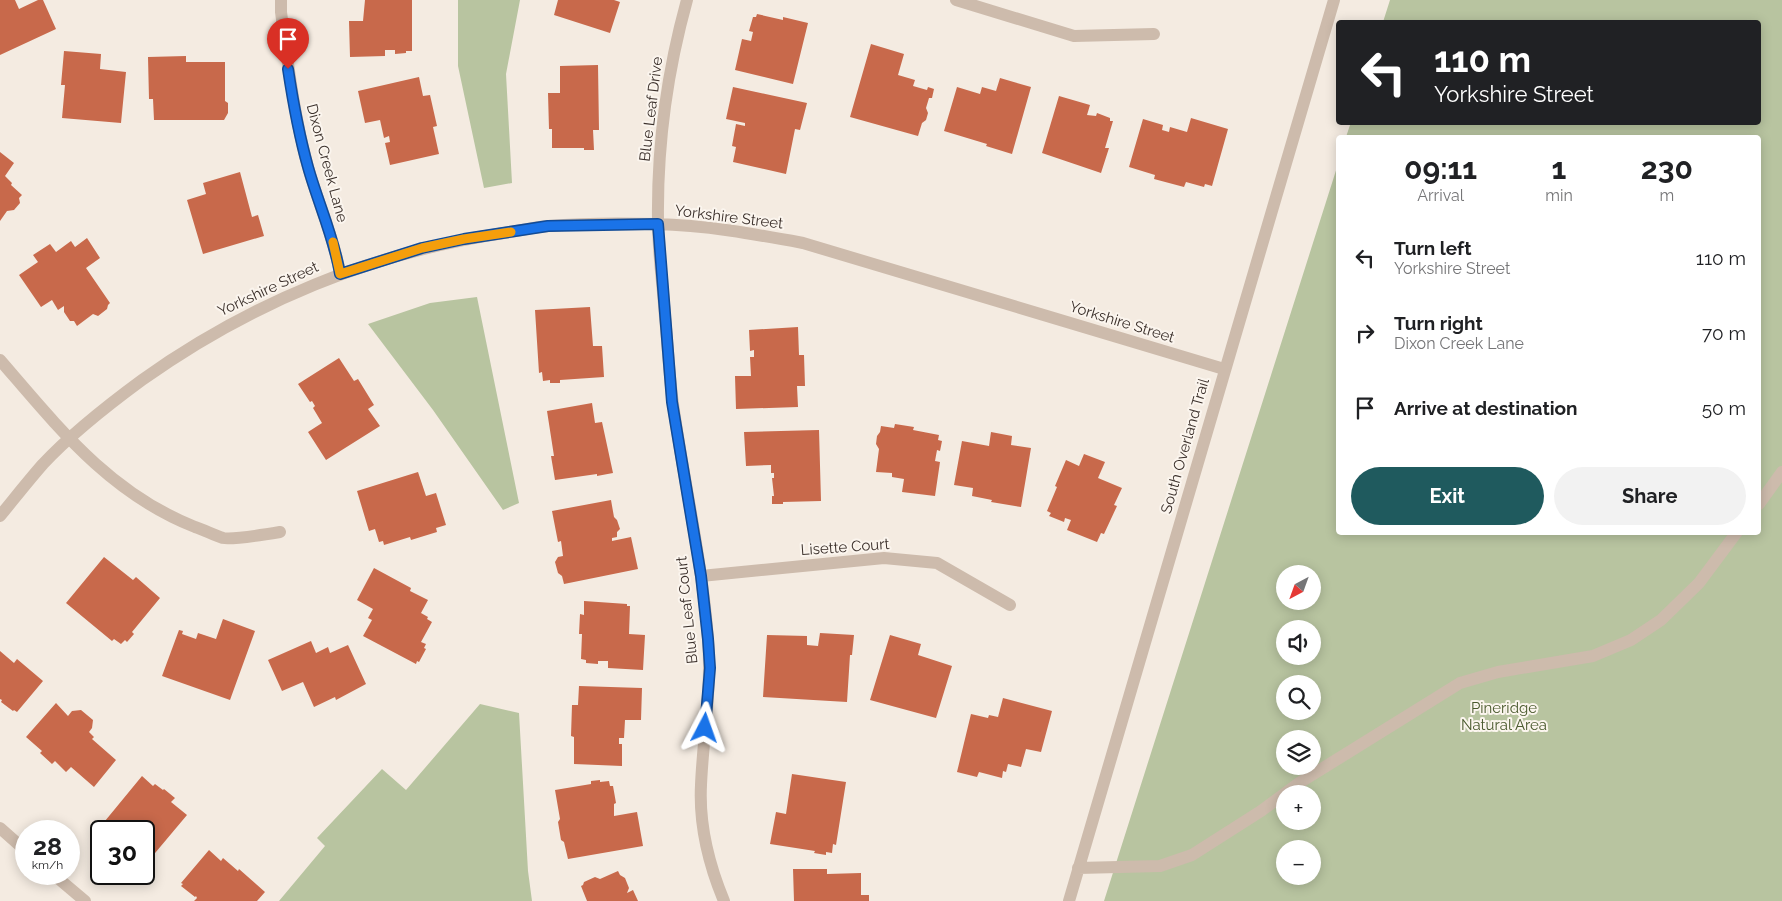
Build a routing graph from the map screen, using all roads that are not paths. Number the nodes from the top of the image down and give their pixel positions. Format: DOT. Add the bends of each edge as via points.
graph roads {
  1 [pos="281,0"];
  2 [pos="687,0"];
  3 [pos="956,0"];
  4 [pos="1334,0"];
  5 [pos="1154,34"];
  6 [pos="658,224"];
  7 [pos="340,274"];
  8 [pos="0,360"];
  9 [pos="1224,369"];
  10 [pos="69,440"];
  11 [pos="1782,472"];
  12 [pos="1761,501"];
  13 [pos="0,516"];
  14 [pos="280,532"];
  15 [pos="1735,535"];
  16 [pos="701,576"];
  17 [pos="1010,605"];
  18 [pos="0,828"];
  19 [pos="15,841"];
  20 [pos="1078,868"];
  21 [pos="66,885"];
  22 [pos="85,901"];
  23 [pos="724,901"];
  24 [pos="1069,901"];
  1 -- 7 [label="street, Dixon Creek Lane" via="293,98 308,166 338,258"];
  2 -- 6 [label="street, Blue Leaf Drive" via="666,99"];
  3 -- 5 [label="street" via="1074,36"];
  4 -- 9 [label="street, South Overland Trail"];
  6 -- 7 [label="street, Yorkshire Street" via="548,226 464,239 422,248"];
  6 -- 9 [label="street, Yorkshire Street" via="733,230 803,243"];
  6 -- 16 [label="street, Blue Leaf Court" via="672,402"];
  7 -- 10 [label="street, Yorkshire Street" via="237,320 176,356 118,398"];
  8 -- 10 [label="street"];
  9 -- 20 [label="street, South Overland Trail"];
  10 -- 13 [label="street, Yorkshire Street"];
  10 -- 14 [label="street" via="107,475 177,520 225,539"];
  11 -- 12 [label="street"];
  15 -- 20 [label="street" via="1699,583 1661,620 1631,640 1593,656 1498,672 1460,683 1192,855 1160,866"];
  16 -- 17 [label="street, Lisette Court" via="884,558 937,563"];
  16 -- 23 [label="street, Blue Leaf Court" via="710,668 701,787 704,829 715,879"];
  18 -- 19 [label="street"];
  20 -- 24 [label="street, South Overland Trail"];
  21 -- 22 [label="street"];
}
